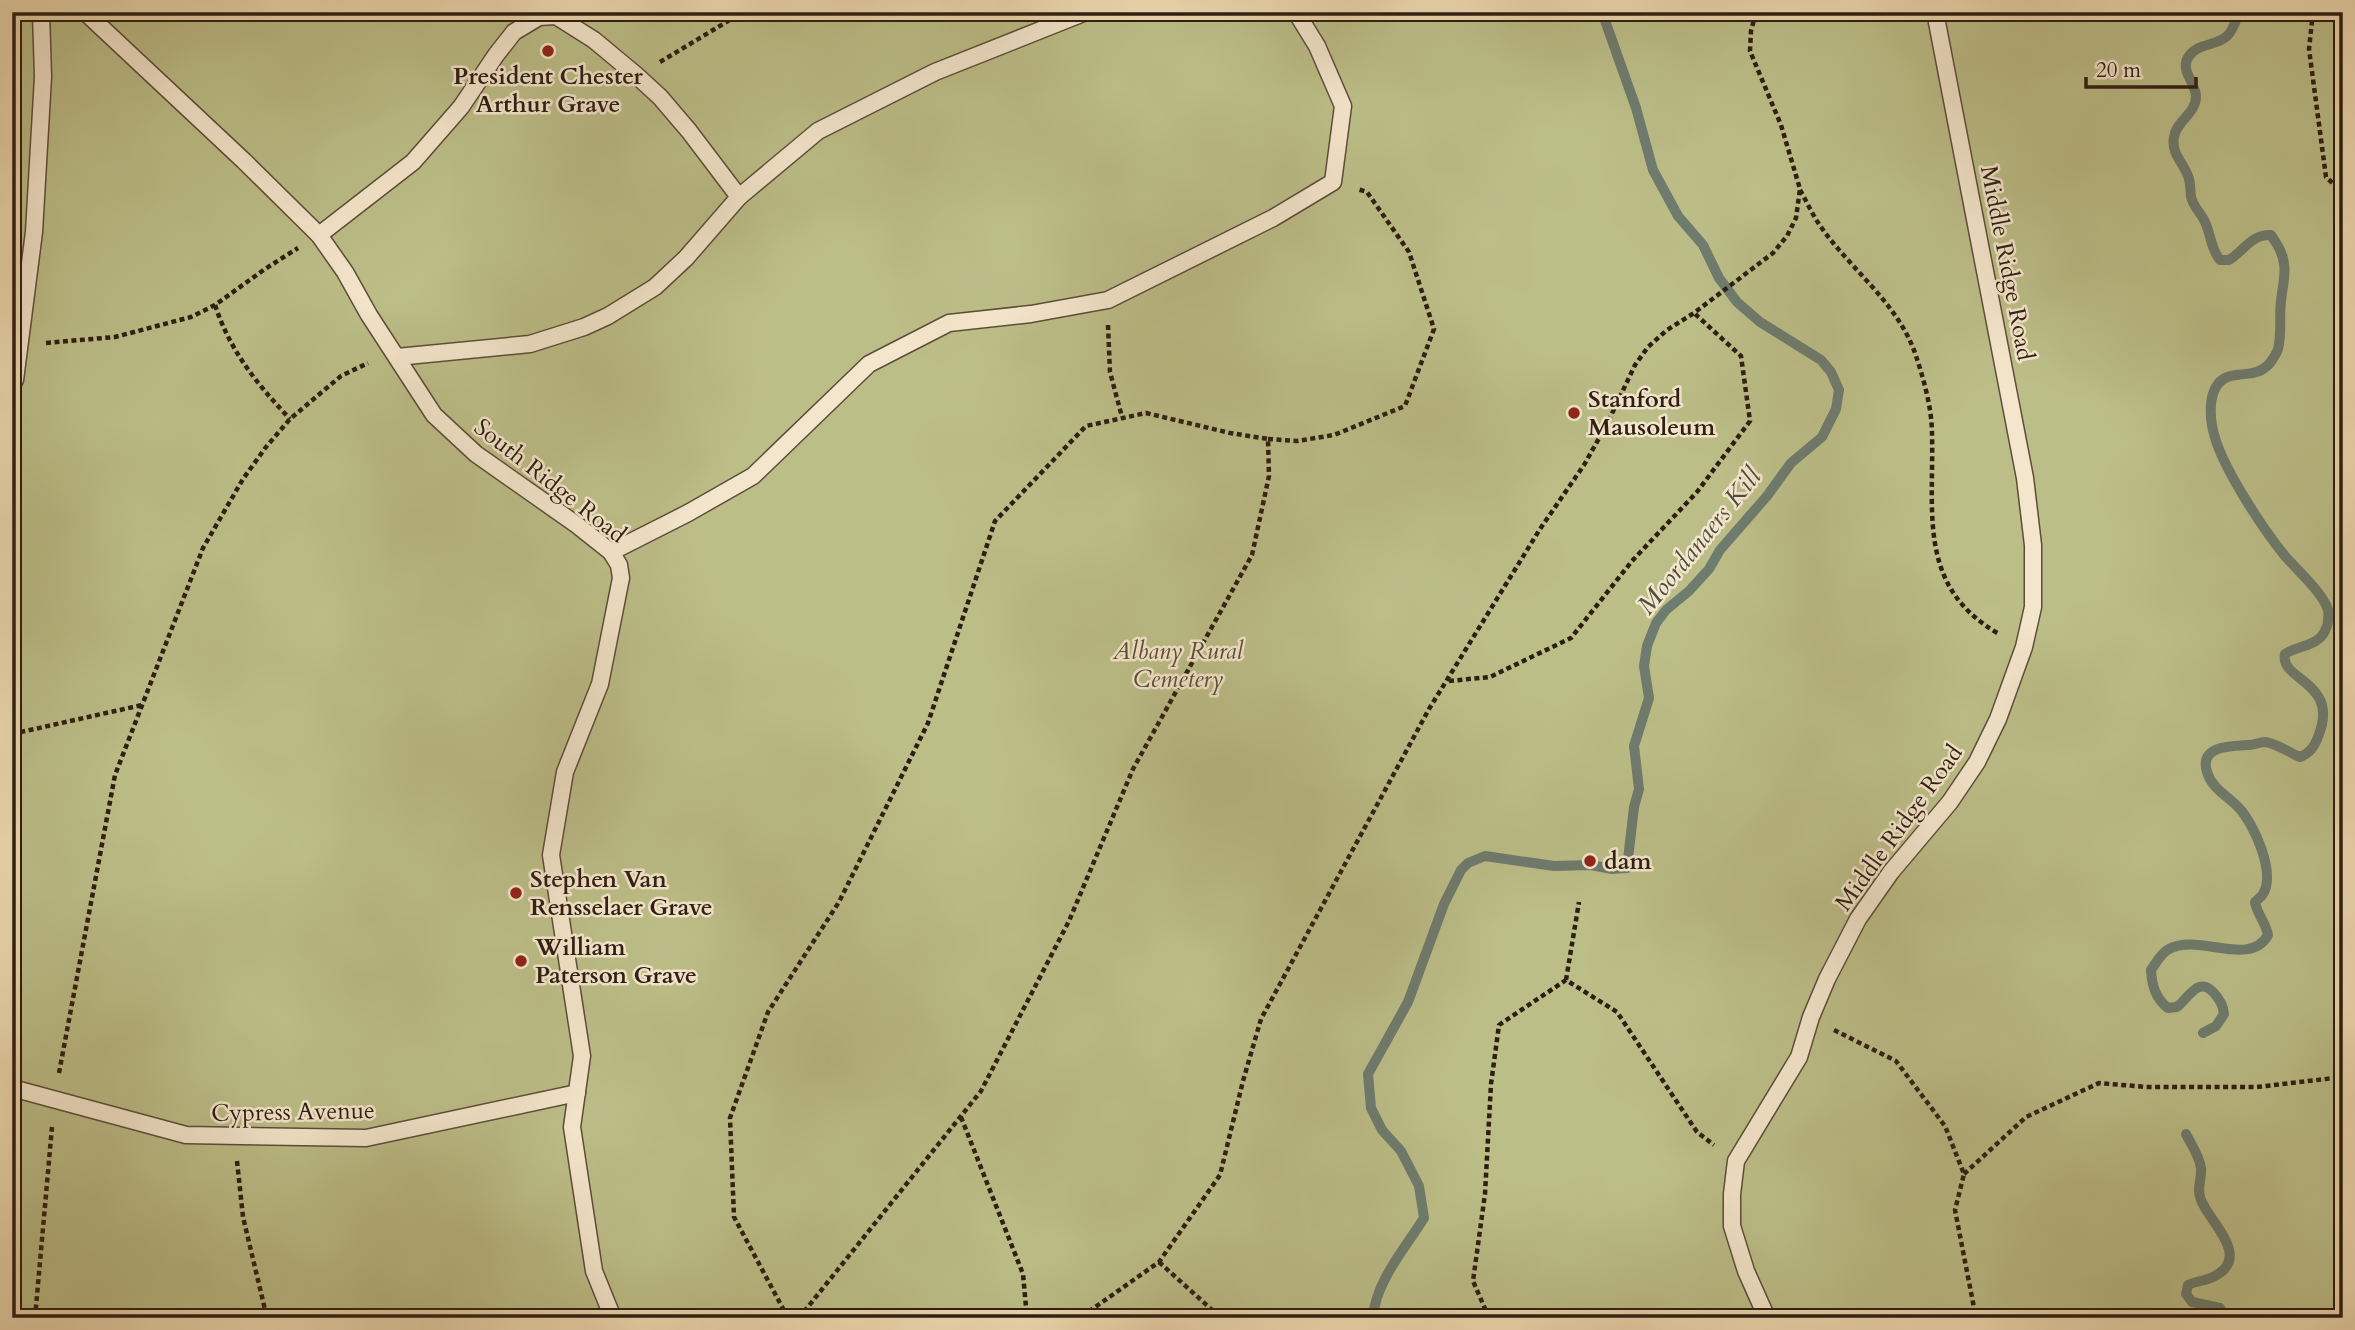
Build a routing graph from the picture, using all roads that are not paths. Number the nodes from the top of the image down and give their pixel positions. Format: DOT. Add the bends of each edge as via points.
graph roads {
  1 [pos="41,12"];
  2 [pos="85,12"];
  3 [pos="1086,12"];
  4 [pos="1296,12"];
  5 [pos="1935,12"];
  6 [pos="739,197"];
  7 [pos="319,235"];
  8 [pos="397,358"];
  9 [pos="12,384"];
  10 [pos="611,552"];
  11 [pos="12,1088"];
  12 [pos="577,1093"];
  13 [pos="613,1318"];
  14 [pos="1767,1318"];
  1 -- 9 [label="lane" via="43,78 34,232"];
  2 -- 7 [label="lane, South Ridge Road"];
  3 -- 6 [label="lane" via="935,72 818,131"];
  4 -- 10 [label="lane" via="1317,46 1343,106 1333,182 1273,218 1108,300 949,323 937,329 869,364 753,476"];
  5 -- 14 [label="lane, Middle Ridge Road" via="2030,512 2034,587 2030,627 1998,719 1977,762 1858,919 1827,979 1799,1057 1736,1161 1732,1226"];
  6 -- 7 [label="lane" via="689,131 636,75 556,16 539,17 514,32 461,107 413,162"];
  6 -- 8 [label="lane" via="655,287 608,316 530,344"];
  7 -- 8 [label="lane, South Ridge Road"];
  8 -- 10 [label="lane, South Ridge Road" via="434,415 475,454"];
  10 -- 12 [label="lane, South Ridge Road" via="621,578 600,684 565,772 551,855 582,1056"];
  11 -- 12 [label="lane, Cypress Avenue" via="186,1135 366,1138"];
  12 -- 13 [label="lane, South Ridge Road" via="572,1127 594,1271"];
}
